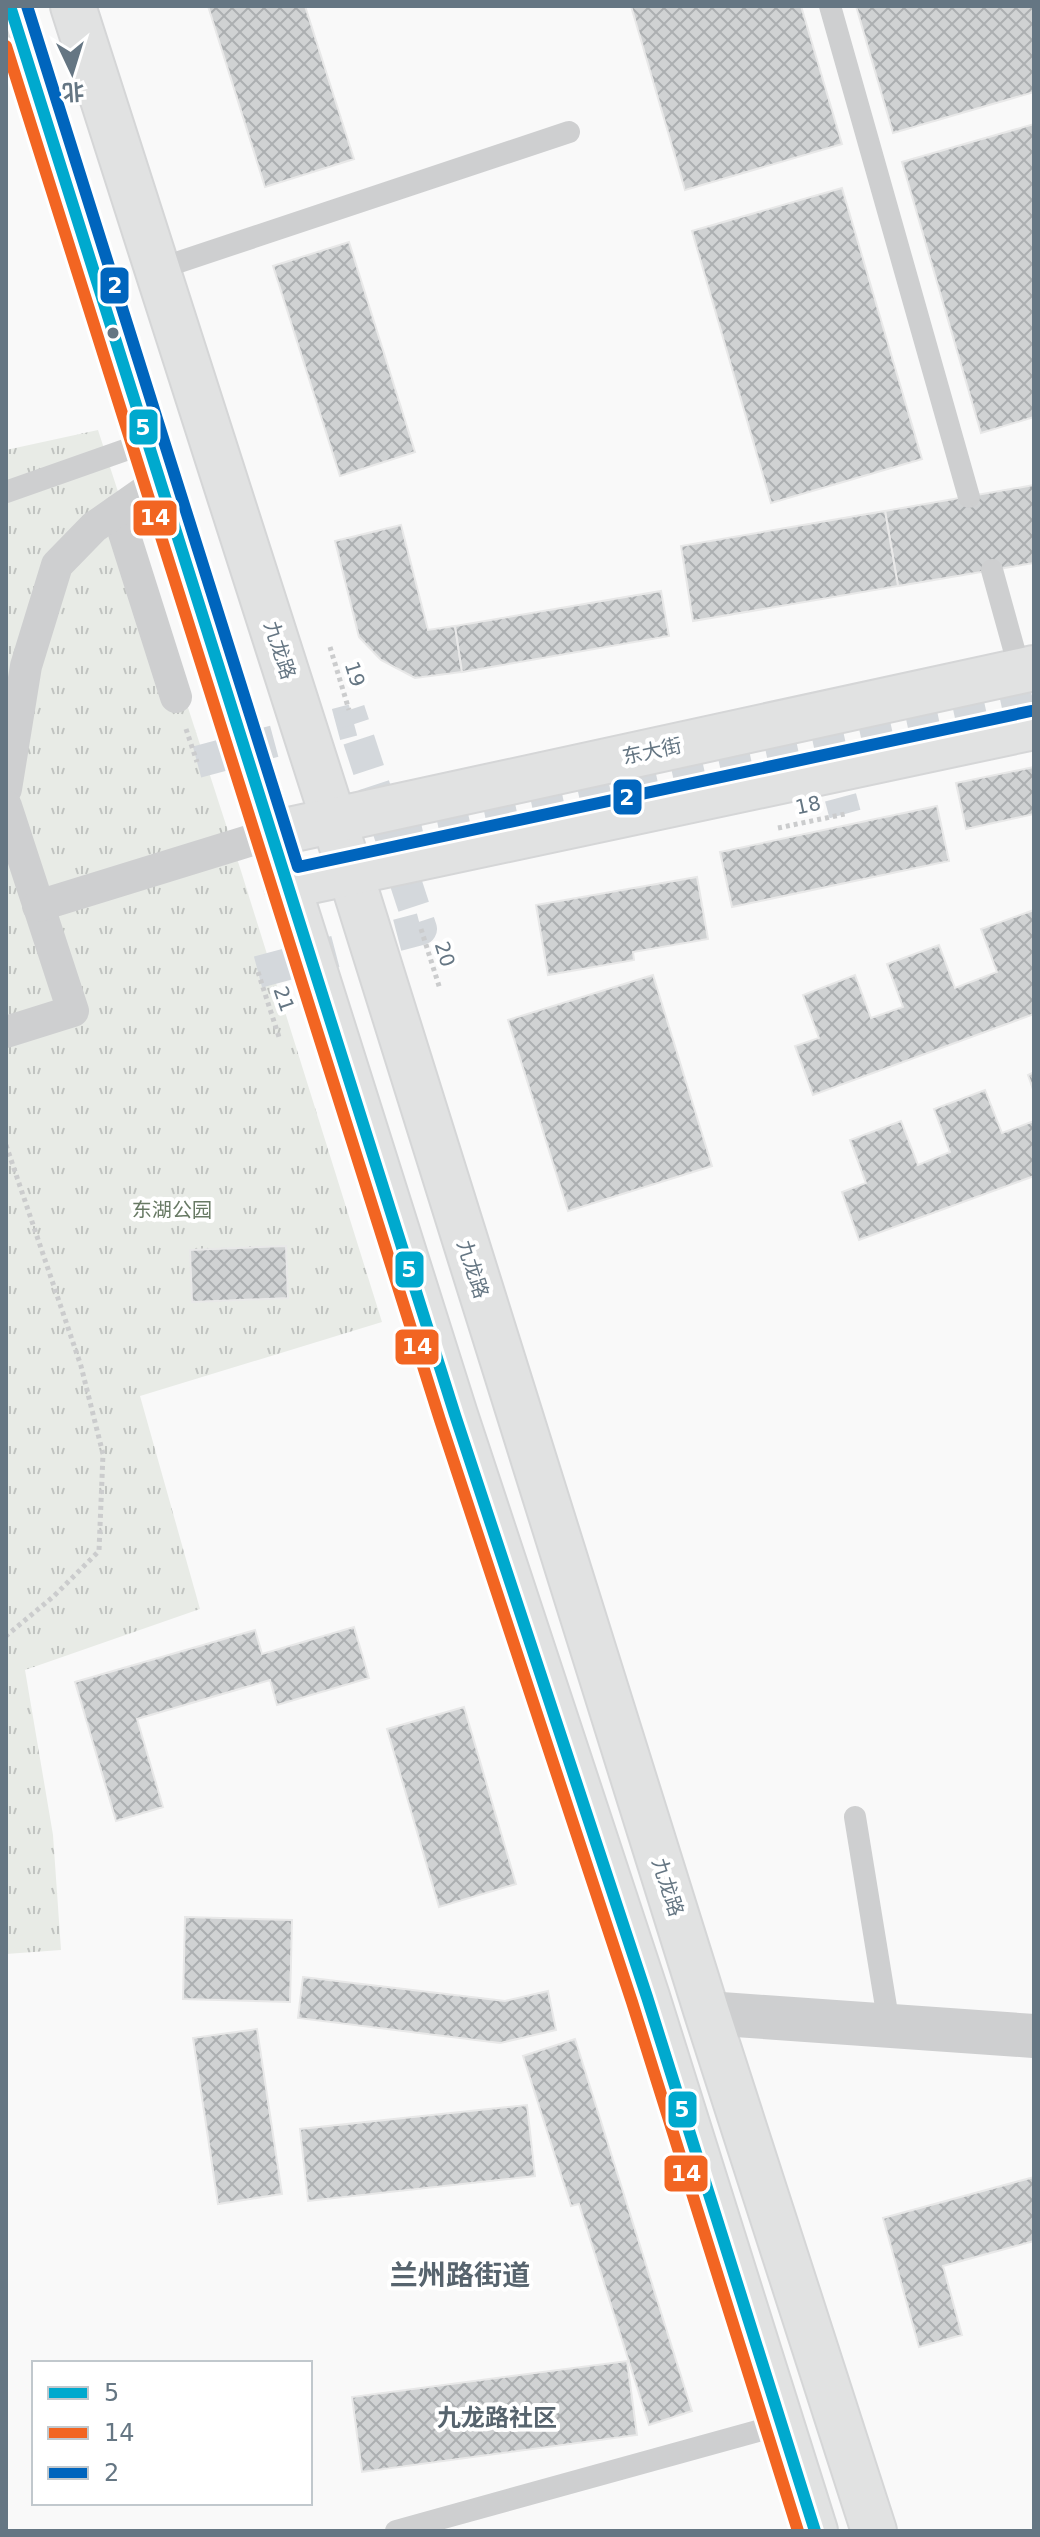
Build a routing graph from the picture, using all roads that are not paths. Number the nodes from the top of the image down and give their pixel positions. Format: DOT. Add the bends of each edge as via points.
graph roads {
  1 [pos="10,6"];
  2 [pos="73,6"];
  3 [pos="830,6"];
  4 [pos="569,132"];
  5 [pos="158,269"];
  6 [pos="154,462"];
  7 [pos="6,492"];
  8 [pos="969,497"];
  9 [pos="117,511"];
  10 [pos="992,570"];
  11 [pos="1027,669"];
  12 [pos="176,697"];
  13 [pos="1034,727"];
  14 [pos="6,789"];
  15 [pos="6,806"];
  16 [pos="334,821"];
  17 [pos="271,834"];
  18 [pos="350,873"];
  19 [pos="287,886"];
  20 [pos="38,906"];
  21 [pos="6,1032"];
  22 [pos="855,1817"];
  23 [pos="707,2013"];
  24 [pos="889,2025"];
  25 [pos="1034,2036"];
  26 [pos="783,2424"];
  27 [pos="396,2531"];
  28 [pos="815,2531"];
  29 [pos="874,2531"];
  1 -- 6 [label="main road"];
  2 -- 5 [label="main road, 九龙路"];
  3 -- 8 [label="lane"];
  4 -- 5 [label="lane"];
  5 -- 16 [label="main road, 九龙路"];
  6 -- 7 [label="lane"];
  6 -- 9 [label="street"];
  6 -- 17 [label="main road"];
  9 -- 12 [label="street"];
  9 -- 14 [label="street" via="57,565 26,666"];
  10 -- 11 [label="lane"];
  11 -- 16 [label="main road, 东大街"];
  13 -- 18 [label="main road"];
  15 -- 20 [label="street"];
  16 -- 17 [label="main road, 东大街"];
  16 -- 18 [label="main road, 九龙路"];
  17 -- 19 [label="main road"];
  17 -- 20 [label="street"];
  18 -- 19 [label="main road"];
  18 -- 23 [label="main road, 九龙路"];
  19 -- 26 [label="main road"];
  20 -- 21 [label="street" via="73,1011"];
  22 -- 24 [label="lane"];
  23 -- 24 [label="street"];
  23 -- 29 [label="main road, 九龙路"];
  24 -- 25 [label="street"];
  26 -- 27 [label="lane"];
  26 -- 28 [label="main road"];
}
